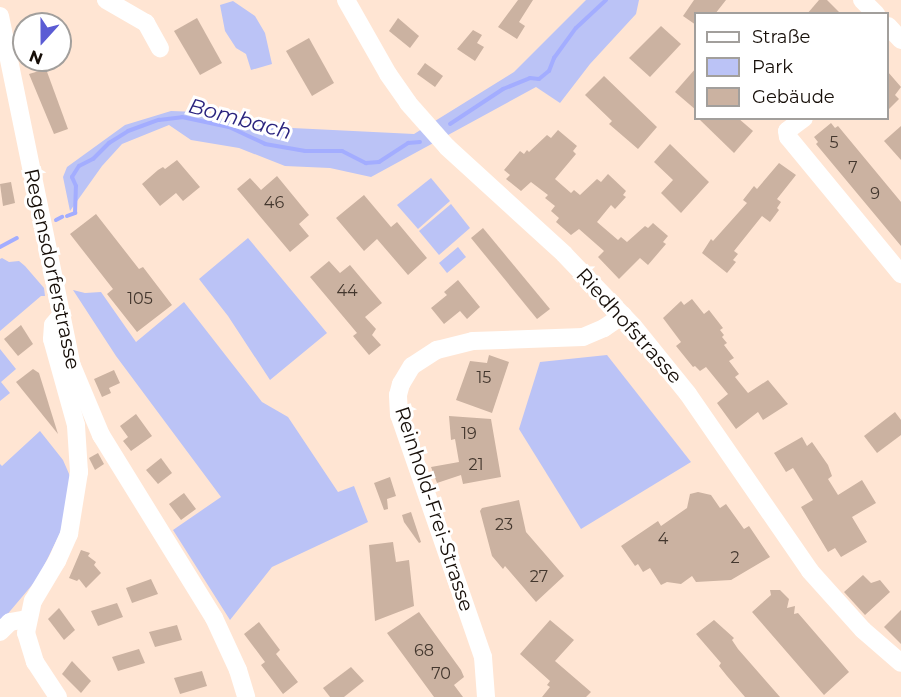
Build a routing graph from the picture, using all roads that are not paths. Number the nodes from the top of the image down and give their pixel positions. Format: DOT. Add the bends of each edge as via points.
graph roads {
  1 [pos="106,0"];
  2 [pos="346,0"];
  3 [pos="861,0"];
  4 [pos="874,12"];
  5 [pos="0,16"];
  6 [pos="889,27"];
  7 [pos="901,40"];
  8 [pos="160,48"];
  9 [pos="889,50"];
  10 [pos="801,120"];
  11 [pos="901,274"];
  12 [pos="623,315"];
  13 [pos="60,319"];
  14 [pos="27,619"];
  15 [pos="0,632"];
  16 [pos="901,663"];
  17 [pos="58,697"];
  18 [pos="246,697"];
  19 [pos="486,697"];
  1 -- 8 [label="street" via="146,22"];
  2 -- 12 [label="street, Riedhofstrasse" via="388,74 443,142 564,254"];
  3 -- 4 [label="street"];
  5 -- 13 [label="street, Regensdorferstrasse"];
  6 -- 7 [label="street"];
  7 -- 9 [label="street"];
  10 -- 11 [label="street" via="787,131 788,137"];
  12 -- 16 [label="street, Riedhofstrasse" via="688,393 810,571 863,630"];
  12 -- 19 [label="street, Reinhold-Frei-Strasse" via="583,337 473,341 437,350 412,366 401,384 399,415 483,657"];
  13 -- 14 [label="street" via="52,325 52,339 76,425 79,472 69,534"];
  13 -- 18 [label="street, Regensdorferstrasse" via="72,366 101,435 214,618"];
  14 -- 15 [label="street" via="10,622"];
  14 -- 17 [label="street" via="30,650"];
}
